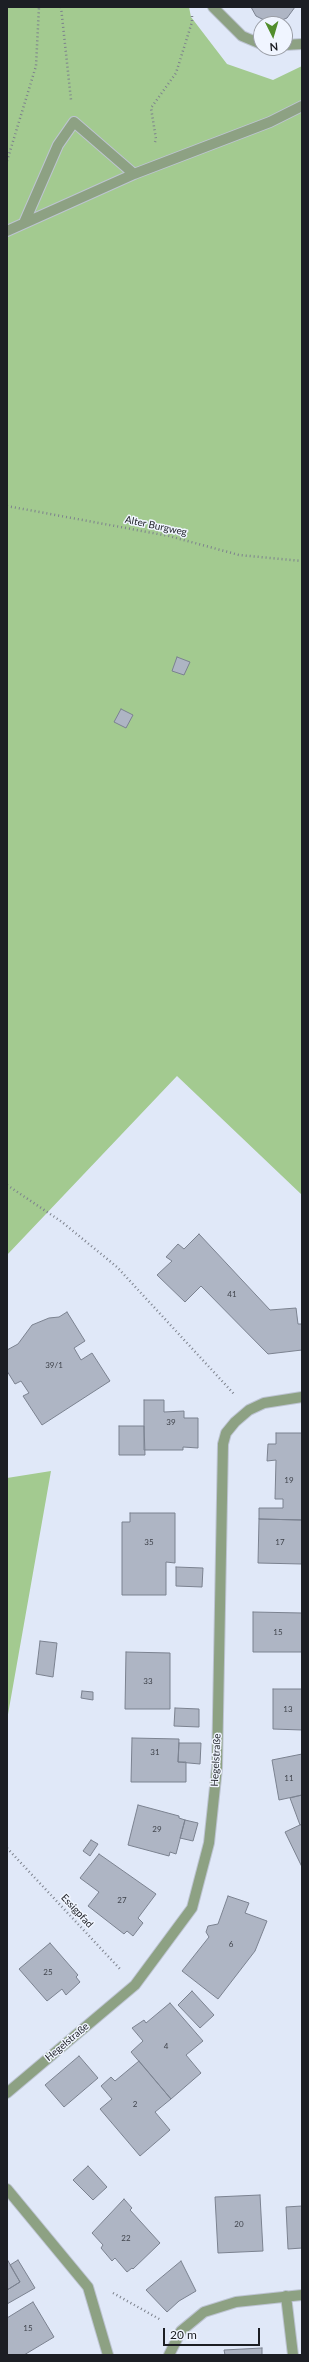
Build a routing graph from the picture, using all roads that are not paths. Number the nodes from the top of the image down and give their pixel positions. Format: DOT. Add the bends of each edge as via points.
graph roads {
  1 [pos="213,7"];
  2 [pos="253,41"];
  3 [pos="302,106"];
  4 [pos="134,174"];
  5 [pos="24,223"];
  6 [pos="7,232"];
  7 [pos="302,1397"];
  8 [pos="7,2093"];
  9 [pos="7,2189"];
  10 [pos="302,2295"];
  11 [pos="286,2296"];
  12 [pos="108,2355"];
  13 [pos="169,2355"];
  14 [pos="293,2355"];
  1 -- 2 [label="street" via="242,36"];
  3 -- 4 [label="street" via="270,122"];
  4 -- 5 [label="street"];
  4 -- 5 [label="street" via="74,122 58,145"];
  5 -- 6 [label="street"];
  7 -- 8 [label="street, Hegelstraße" via="264,1403 249,1410 226,1433 223,1444 217,1768 209,1843 192,1908 135,1985"];
  9 -- 12 [label="street" via="88,2287"];
  10 -- 11 [label="street"];
  11 -- 13 [label="street" via="236,2302 204,2312 181,2331"];
  11 -- 14 [label="street"];
}
